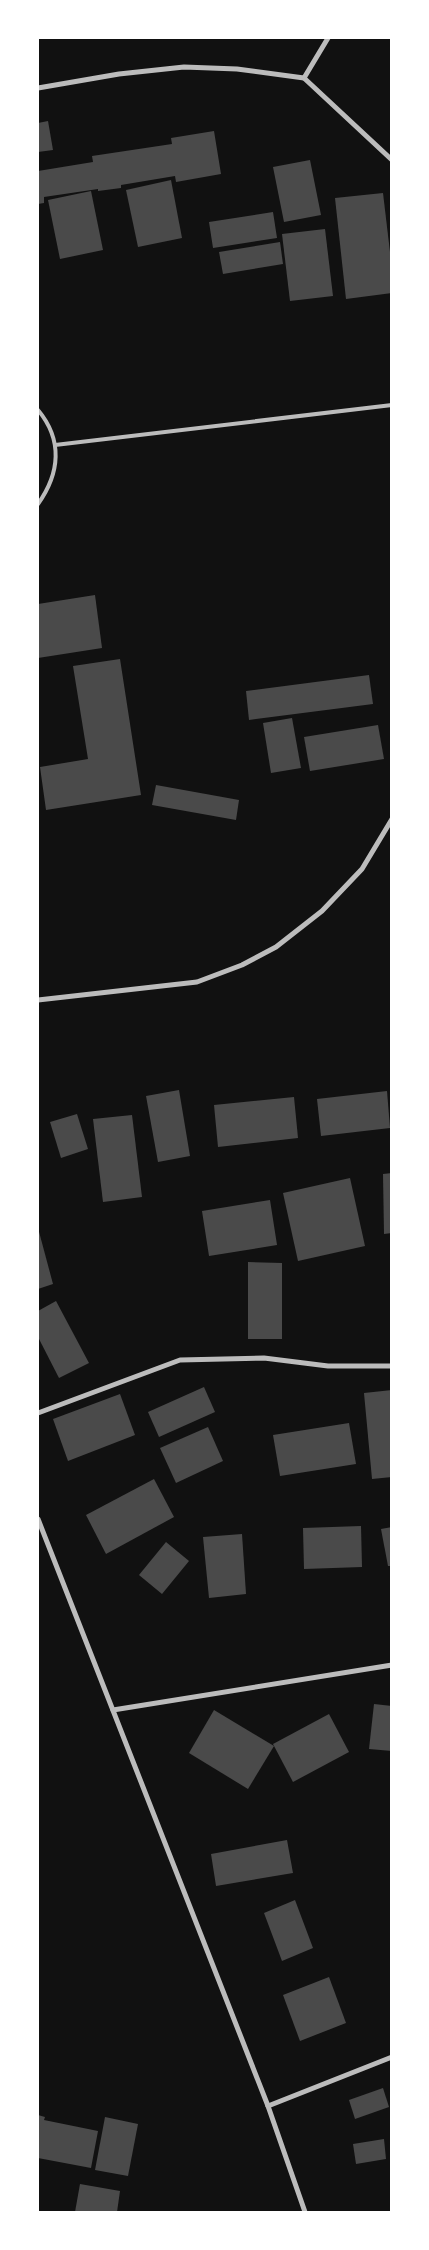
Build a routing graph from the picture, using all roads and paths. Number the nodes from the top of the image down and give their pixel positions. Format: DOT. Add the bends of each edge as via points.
graph roads {
  1 [pos="328,38"];
  2 [pos="304,78"];
  3 [pos="38,88"];
  4 [pos="392,160"];
  5 [pos="392,405"];
  6 [pos="38,410"];
  7 [pos="55,445"];
  8 [pos="38,504"];
  9 [pos="392,819"];
  10 [pos="38,1000"];
  11 [pos="392,1366"];
  12 [pos="38,1413"];
  13 [pos="38,1520"];
  14 [pos="392,1665"];
  15 [pos="113,1710"];
  16 [pos="392,2057"];
  17 [pos="268,2106"];
  18 [pos="305,2212"];
  1 -- 2 [label="street"];
  2 -- 3 [label="street" via="237,69 184,67"];
  2 -- 4 [label="street"];
  5 -- 7 [label="lane"];
  6 -- 7 [label="lane" via="47,421"];
  7 -- 8 [label="lane" via="56,467 49,488"];
  9 -- 10 [label="street" via="362,869 322,911 276,947 242,965 197,982"];
  11 -- 12 [label="street" via="328,1366 264,1358 180,1360"];
  13 -- 15 [label="street"];
  14 -- 15 [label="street"];
  15 -- 17 [label="street"];
  16 -- 17 [label="street"];
  17 -- 18 [label="street"];
}
